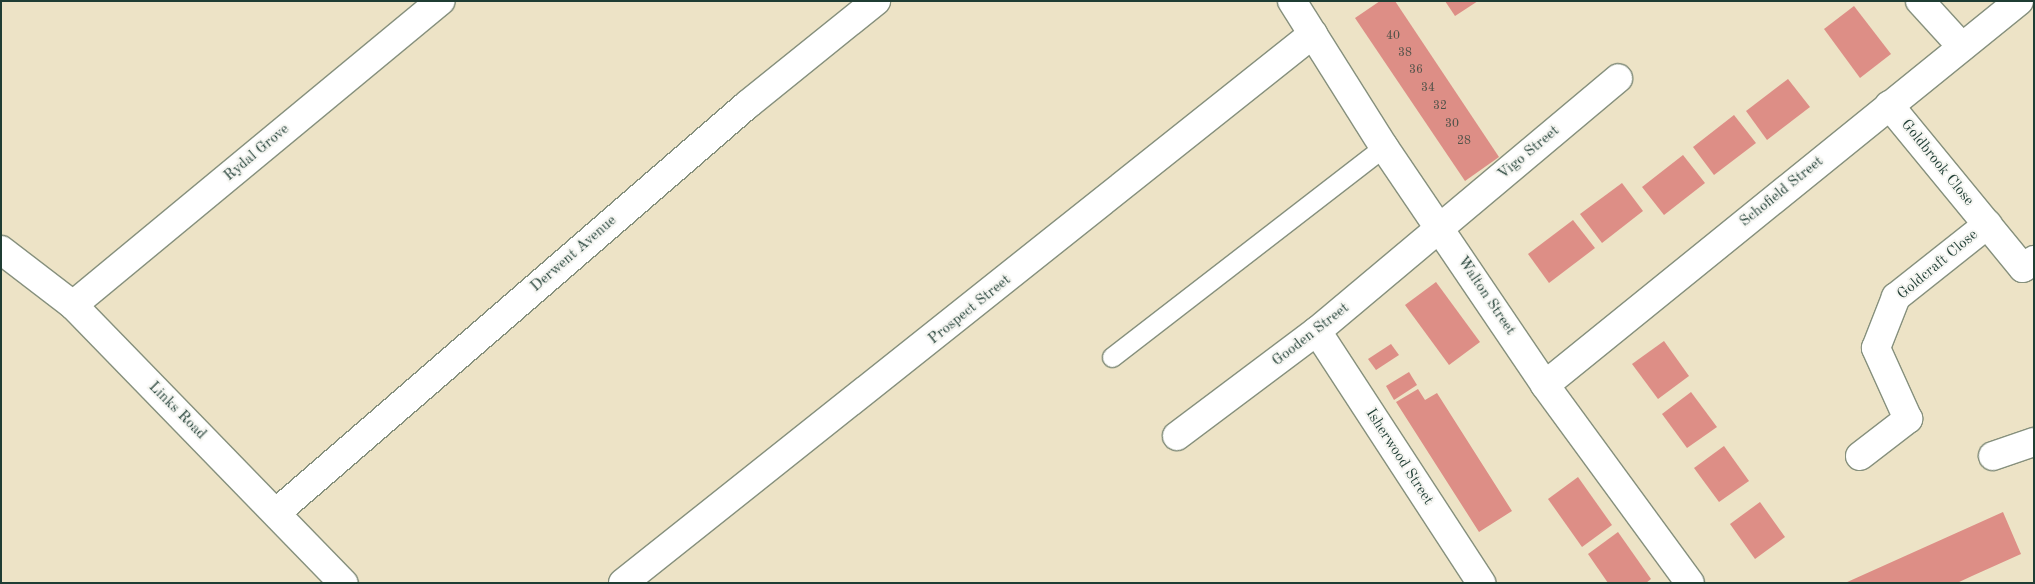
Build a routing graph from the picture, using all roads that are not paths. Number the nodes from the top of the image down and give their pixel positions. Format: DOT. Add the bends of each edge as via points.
graph roads {
  1 [pos="440,1"];
  2 [pos="876,1"];
  3 [pos="1920,1"];
  4 [pos="2019,1"];
  5 [pos="1302,5"];
  6 [pos="1313,34"];
  7 [pos="1962,46"];
  8 [pos="1618,78"];
  9 [pos="1889,105"];
  10 [pos="1384,147"];
  11 [pos="1988,224"];
  12 [pos="1440,228"];
  13 [pos="1,250"];
  14 [pos="2030,270"];
  15 [pos="73,305"];
  16 [pos="1317,331"];
  17 [pos="1112,357"];
  18 [pos="1545,385"];
  19 [pos="1177,436"];
  20 [pos="2034,442"];
  21 [pos="1860,456"];
  22 [pos="1992,456"];
  23 [pos="277,512"];
  24 [pos="343,583"];
  25 [pos="624,583"];
  26 [pos="1481,583"];
  27 [pos="1690,583"];
  1 -- 15 [label="street, Rydal Grove"];
  2 -- 23 [label="street, Derwent Avenue" via="747,105"];
  3 -- 7 [label="street"];
  4 -- 7 [label="street, Schofield Street"];
  5 -- 6 [label="street, Walton Street"];
  6 -- 10 [label="street, Walton Street"];
  6 -- 25 [label="street, Prospect Street"];
  7 -- 9 [label="street, Schofield Street"];
  8 -- 12 [label="street, Vigo Street"];
  9 -- 11 [label="street, Goldbrook Close"];
  9 -- 18 [label="street, Schofield Street"];
  10 -- 12 [label="street, Walton Street"];
  10 -- 17 [label="lane"];
  11 -- 14 [label="street, Goldbrook Close"];
  11 -- 21 [label="street, Goldcraft Close" via="1896,298 1876,348 1908,418"];
  12 -- 16 [label="street, Gooden Street"];
  12 -- 18 [label="street, Walton Street"];
  13 -- 15 [label="street, Links Road"];
  15 -- 23 [label="street, Links Road"];
  16 -- 19 [label="street, Gooden Street"];
  16 -- 26 [label="street, Isherwood Street"];
  18 -- 27 [label="street, Walton Street"];
  20 -- 22 [label="street"];
  23 -- 24 [label="street, Links Road"];
}
